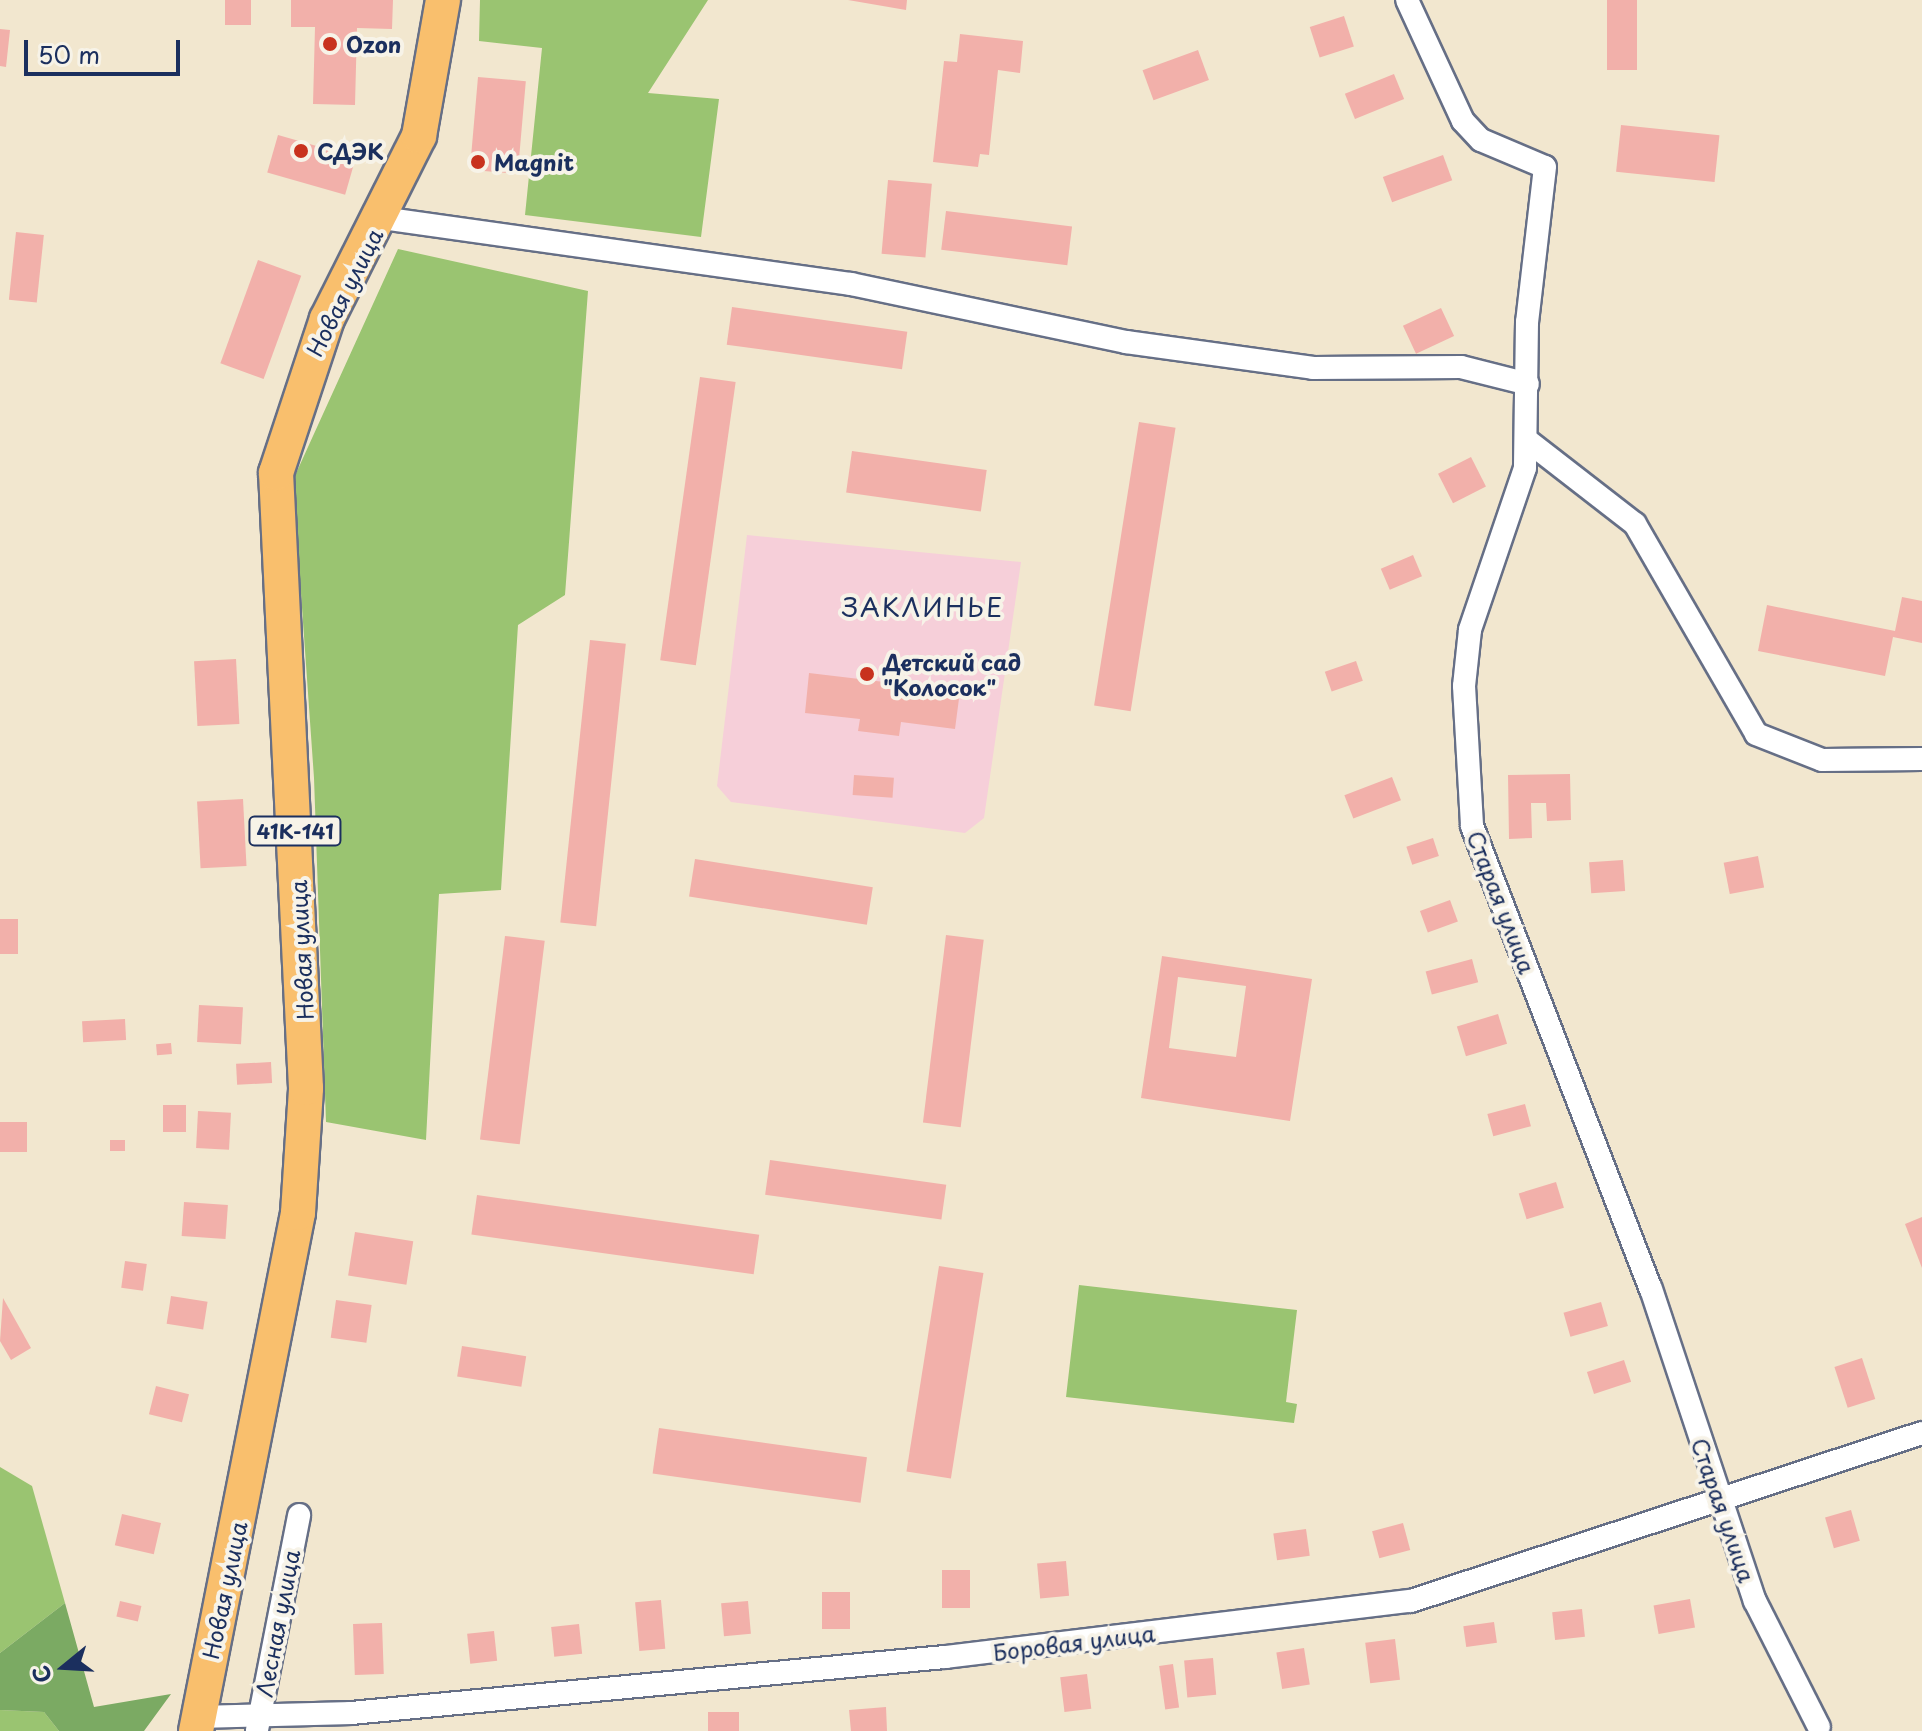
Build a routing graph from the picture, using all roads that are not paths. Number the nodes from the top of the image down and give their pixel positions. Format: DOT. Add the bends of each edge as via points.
graph roads {
  1 [pos="443,0"];
  2 [pos="1407,0"];
  3 [pos="381,218"];
  4 [pos="1528,384"];
  5 [pos="1528,441"];
  6 [pos="1922,759"];
  7 [pos="1922,1433"];
  8 [pos="1719,1501"];
  9 [pos="299,1515"];
  10 [pos="257,1723"];
  11 [pos="197,1724"];
  12 [pos="1819,1727"];
  1 -- 3 [label="main road, Новая улица / 41К-141" via="433,89"];
  2 -- 4 [label="street, Старая улица" via="1463,121 1481,140 1545,167 1527,322"];
  3 -- 4 [label="street" via="851,284 1126,342 1313,368 1461,367"];
  3 -- 11 [label="main road, Новая улица / 41К-141" via="306,369 276,473 306,1088 295,1227"];
  4 -- 5 [label="street, Старая улица"];
  5 -- 6 [label="street" via="1635,524 1756,734 1822,760"];
  5 -- 8 [label="street, Старая улица" via="1470,630 1464,746 1472,826 1651,1289"];
  7 -- 8 [label="street, Боровая улица"];
  8 -- 10 [label="street, Боровая улица" via="1411,1601 945,1657"];
  8 -- 12 [label="street, Старая улица" via="1755,1601"];
  9 -- 10 [label="street, Лесная улица"];
  10 -- 11 [label="street, Боровая улица"];
}
